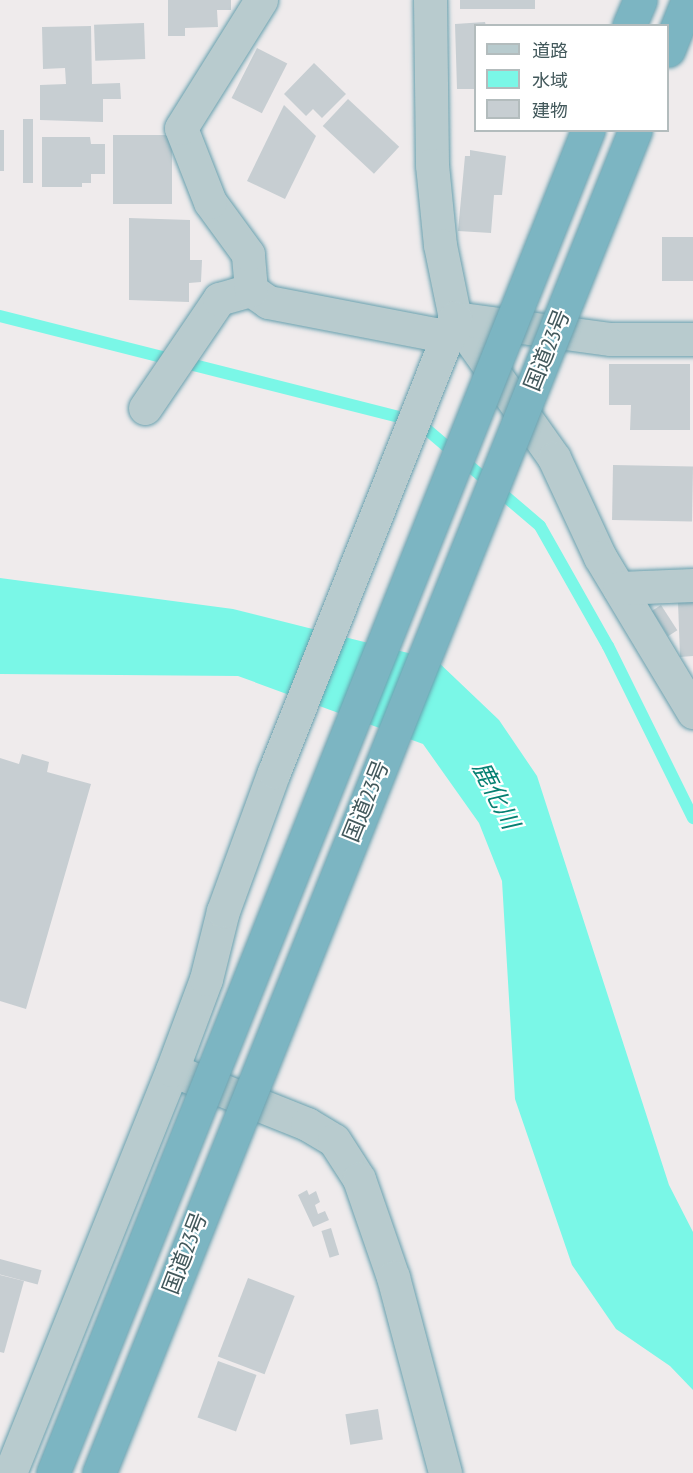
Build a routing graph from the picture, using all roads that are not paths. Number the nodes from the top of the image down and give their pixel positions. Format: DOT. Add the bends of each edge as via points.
graph roads {
  1 [pos="261,0"];
  2 [pos="430,0"];
  3 [pos="639,0"];
  4 [pos="688,0"];
  5 [pos="630,24"];
  6 [pos="669,48"];
  7 [pos="587,132"];
  8 [pos="634,132"];
  9 [pos="251,290"];
  10 [pos="448,339"];
  11 [pos="693,339"];
  12 [pos="153,396"];
  13 [pos="693,585"];
  14 [pos="619,588"];
  15 [pos="693,712"];
  16 [pos="172,1070"];
  17 [pos="10,1473"];
  18 [pos="53,1473"];
  19 [pos="99,1473"];
  20 [pos="445,1473"];
  1 -- 9 [label="street" via="181,128 210,202 248,254"];
  2 -- 10 [label="street" via="432,165"];
  3 -- 5 [label="highway"];
  4 -- 6 [label="highway"];
  7 -- 18 [label="highway, 国道23号, bridge"];
  8 -- 19 [label="highway, 国道23号, bridge"];
  9 -- 10 [label="street" via="268,302"];
  9 -- 12 [label="street" via="219,299"];
  10 -- 11 [label="street"];
  10 -- 14 [label="street" via="554,458 600,557"];
  10 -- 16 [label="street" via="274,772 223,911 206,979"];
  13 -- 14 [label="street"];
  14 -- 15 [label="street"];
  16 -- 17 [label="street"];
  16 -- 20 [label="street" via="307,1124 334,1140 358,1179 393,1277"];
}
